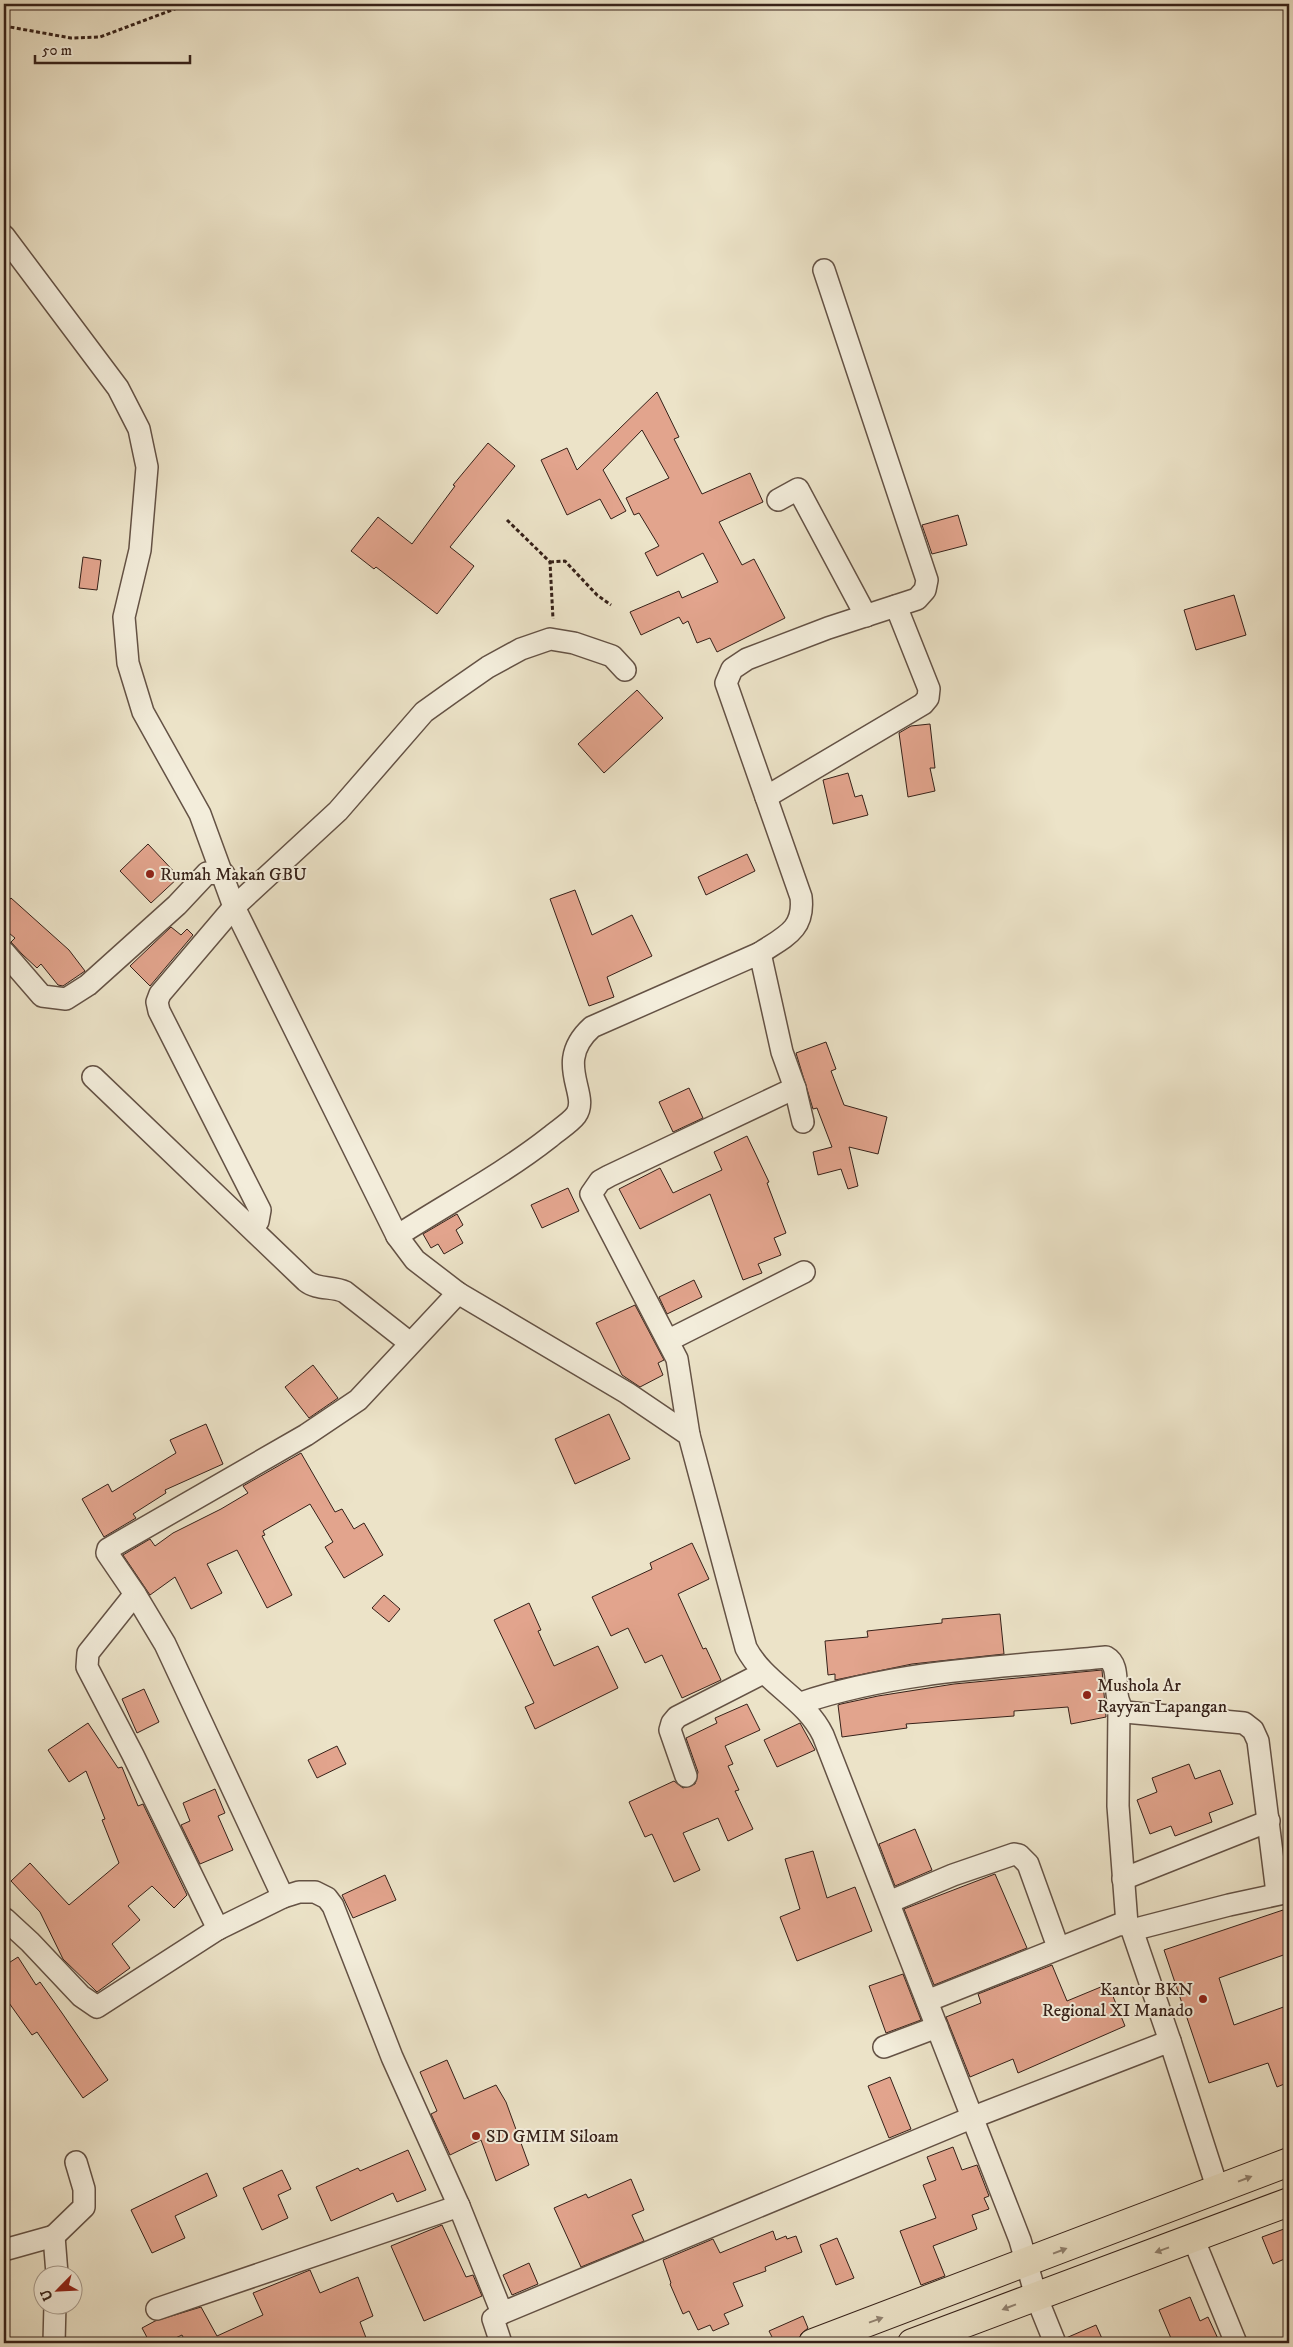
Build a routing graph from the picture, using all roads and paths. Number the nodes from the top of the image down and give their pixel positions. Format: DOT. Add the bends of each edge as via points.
graph roads {
  1 [pos="188,4"];
  2 [pos="4,26"];
  3 [pos="4,236"];
  4 [pos="824,270"];
  5 [pos="778,500"];
  6 [pos="507,520"];
  7 [pos="550,562"];
  8 [pos="612,604"];
  9 [pos="896,606"];
  10 [pos="866,616"];
  11 [pos="550,640"];
  12 [pos="624,670"];
  13 [pos="766,796"];
  14 [pos="224,874"];
  15 [pos="234,907"];
  16 [pos="4,952"];
  17 [pos="760,953"];
  18 [pos="93,1077"];
  19 [pos="795,1088"];
  20 [pos="803,1122"];
  21 [pos="250,1226"];
  22 [pos="397,1236"];
  23 [pos="804,1272"];
  24 [pos="458,1293"];
  25 [pos="669,1340"];
  26 [pos="410,1343"];
  27 [pos="690,1435"];
  28 [pos="135,1594"];
  29 [pos="763,1673"];
  30 [pos="801,1703"];
  31 [pos="1119,1706"];
  32 [pos="686,1776"];
  33 [pos="1270,1822"];
  34 [pos="1123,1879"];
  35 [pos="1283,1893"];
  36 [pos="283,1897"];
  37 [pos="889,1902"];
  38 [pos="4,1919"];
  39 [pos="1129,1927"];
  40 [pos="218,1929"];
  41 [pos="1058,1947"];
  42 [pos="927,2001"];
  43 [pos="937,2027"];
  44 [pos="1170,2041"];
  45 [pos="884,2047"];
  46 [pos="971,2118"];
  47 [pos="76,2162"];
  48 [pos="1289,2162"];
  49 [pos="1218,2190"];
  50 [pos="1289,2202"];
  51 [pos="459,2206"];
  52 [pos="54,2236"];
  53 [pos="1193,2238"];
  54 [pos="4,2250"];
  55 [pos="1027,2263"];
  56 [pos="56,2264"];
  57 [pos="1036,2296"];
  58 [pos="157,2309"];
  59 [pos="502,2312"];
  60 [pos="55,2314"];
  61 [pos="54,2343"];
  62 [pos="501,2343"];
  63 [pos="814,2343"];
  64 [pos="912,2343"];
  65 [pos="1055,2343"];
  66 [pos="1236,2343"];
  1 -- 2 [label="path" via="100,37 71,38"];
  3 -- 14 [label="street" via="118,388 139,429 147,467 140,550 124,617 128,663 143,712 200,814"];
  4 -- 9 [label="street" via="927,580 925,590 917,599"];
  5 -- 10 [label="street" via="798,489"];
  6 -- 7 [label="path"];
  7 -- 8 [label="path" via="565,562 596,595"];
  7 -- 11 [label="path" via="554,616"];
  9 -- 10 [label="street"];
  9 -- 13 [label="street" via="928,689 928,698 844,752"];
  10 -- 13 [label="street" via="747,660 728,675 726,683"];
  11 -- 12 [label="street" via="574,643 612,656"];
  11 -- 15 [label="street" via="521,649 488,667 424,712 338,811"];
  13 -- 17 [label="street" via="802,897 803,911 792,932"];
  14 -- 15 [label="street"];
  14 -- 16 [label="street" via="207,873 170,912 88,986 66,999 42,996"];
  15 -- 21 [label="street" via="160,994 158,1002 159,1011 260,1210 260,1218"];
  15 -- 22 [label="street"];
  17 -- 19 [label="street" via="782,1052"];
  17 -- 22 [label="street" via="592,1027 581,1037 572,1057 579,1105 576,1116 534,1149"];
  18 -- 21 [label="street"];
  19 -- 20 [label="street"];
  19 -- 25 [label="street" via="609,1176 600,1181 591,1194"];
  21 -- 26 [label="street" via="309,1284 345,1292"];
  22 -- 24 [label="street" via="415,1260"];
  23 -- 25 [label="street"];
  24 -- 26 [label="street"];
  24 -- 27 [label="street" via="627,1393"];
  25 -- 27 [label="street" via="678,1359"];
  26 -- 28 [label="street" via="358,1400 241,1473 108,1549 107,1556"];
  27 -- 29 [label="street" via="746,1648"];
  28 -- 36 [label="street" via="165,1644"];
  28 -- 40 [label="street" via="88,1653 87,1667"];
  29 -- 30 [label="street"];
  29 -- 32 [label="street" via="677,1717 672,1723 670,1730"];
  30 -- 31 [label="street" via="890,1679 1106,1657 1114,1666"];
  30 -- 37 [label="street" via="823,1734"];
  31 -- 33 [label="street" via="1125,1712 1244,1723 1258,1740"];
  31 -- 34 [label="street" via="1118,1806"];
  33 -- 34 [label="street"];
  33 -- 35 [label="street"];
  34 -- 39 [label="street"];
  35 -- 39 [label="street"];
  36 -- 40 [label="street"];
  36 -- 51 [label="street" via="315,1892 333,1906 392,2057"];
  37 -- 41 [label="street" via="1014,1854 1023,1857 1028,1864"];
  37 -- 42 [label="street"];
  38 -- 40 [label="street" via="81,1996 97,2006"];
  39 -- 41 [label="street" via="1118,1925"];
  39 -- 44 [label="street"];
  41 -- 42 [label="street"];
  42 -- 43 [label="street"];
  43 -- 45 [label="street"];
  43 -- 46 [label="street"];
  44 -- 46 [label="street"];
  44 -- 49 [label="street"];
  46 -- 55 [label="street"];
  46 -- 59 [label="street"];
  47 -- 52 [label="street" via="84,2189 84,2207"];
  49 -- 48 [label="highway, one-way"];
  55 -- 49 [label="highway, one-way"];
  50 -- 53 [label="highway"];
  51 -- 58 [label="street"];
  51 -- 59 [label="street"];
  52 -- 54 [label="street"];
  52 -- 56 [label="street"];
  53 -- 57 [label="highway, one-way"];
  53 -- 66 [label="street"];
  55 -- 57 [label="street"];
  63 -- 55 [label="highway, one-way"];
  57 -- 64 [label="highway, one-way"];
  57 -- 65 [label="street"];
  59 -- 62 [label="street" via="492,2319"];
  60 -- 61 [label="street"];
}
